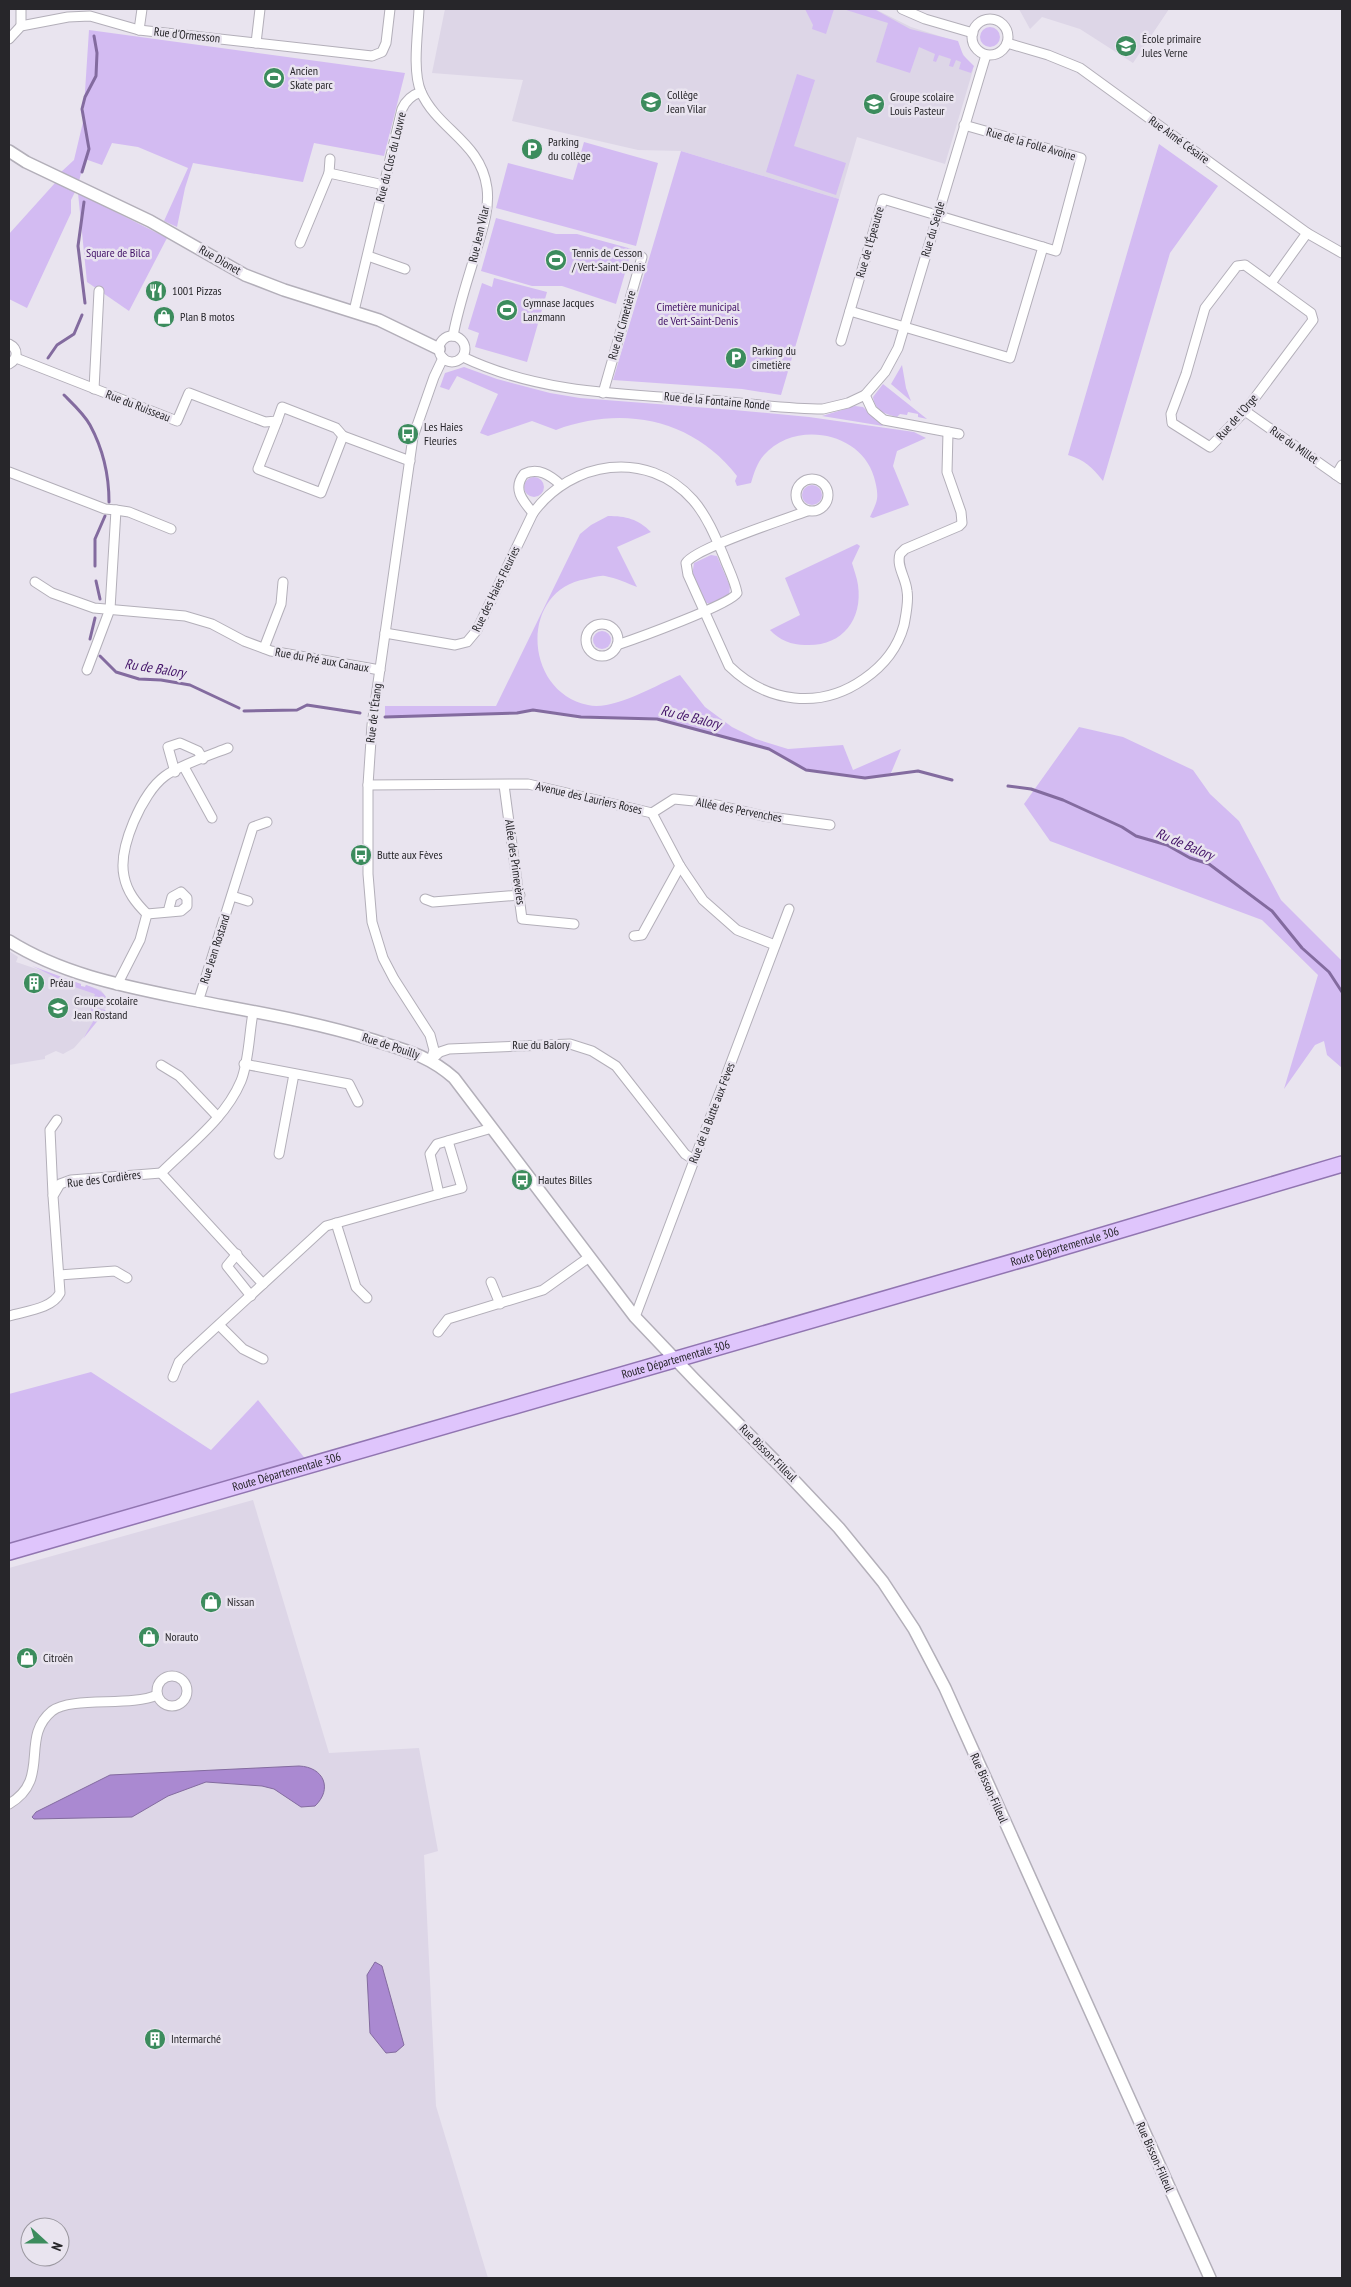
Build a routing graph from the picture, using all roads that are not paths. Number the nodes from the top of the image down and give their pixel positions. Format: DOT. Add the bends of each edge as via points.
graph roads {
  1 [pos="21,9"];
  2 [pos="142,9"];
  3 [pos="260,9"];
  4 [pos="390,9"];
  5 [pos="419,9"];
  6 [pos="902,9"];
  7 [pos="996,9"];
  8 [pos="67,13"];
  9 [pos="994,19"];
  10 [pos="20,26"];
  11 [pos="140,30"];
  12 [pos="973,33"];
  13 [pos="9,40"];
  14 [pos="256,43"];
  15 [pos="1008,43"];
  16 [pos="986,55"];
  17 [pos="421,92"];
  18 [pos="964,124"];
  19 [pos="9,151"];
  20 [pos="330,159"];
  21 [pos="328,173"];
  22 [pos="384,185"];
  23 [pos="937,215"];
  24 [pos="1307,234"];
  25 [pos="300,243"];
  26 [pos="1043,247"];
  27 [pos="1342,253"];
  28 [pos="368,256"];
  29 [pos="642,257"];
  30 [pos="405,269"];
  31 [pos="1271,284"];
  32 [pos="99,291"];
  33 [pos="354,311"];
  34 [pos="850,311"];
  35 [pos="904,328"];
  36 [pos="453,336"];
  37 [pos="842,341"];
  38 [pos="9,344"];
  39 [pos="441,354"];
  40 [pos="463,357"];
  41 [pos="12,361"];
  42 [pos="94,389"];
  43 [pos="602,393"];
  44 [pos="865,395"];
  45 [pos="1245,411"];
  46 [pos="277,421"];
  47 [pos="948,432"];
  48 [pos="959,434"];
  49 [pos="343,436"];
  50 [pos="410,461"];
  51 [pos="1342,465"];
  52 [pos="9,472"];
  53 [pos="1339,477"];
  54 [pos="561,484"];
  55 [pos="116,510"];
  56 [pos="807,511"];
  57 [pos="533,513"];
  58 [pos="171,529"];
  59 [pos="718,544"];
  60 [pos="35,582"];
  61 [pos="283,582"];
  62 [pos="110,609"];
  63 [pos="703,612"];
  64 [pos="385,632"];
  65 [pos="617,645"];
  66 [pos="264,648"];
  67 [pos="87,670"];
  68 [pos="380,670"];
  69 [pos="228,748"];
  70 [pos="203,759"];
  71 [pos="184,767"];
  72 [pos="174,772"];
  73 [pos="504,784"];
  74 [pos="368,785"];
  75 [pos="652,813"];
  76 [pos="212,818"];
  77 [pos="267,822"];
  78 [pos="830,825"];
  79 [pos="680,866"];
  80 [pos="520,895"];
  81 [pos="232,896"];
  82 [pos="425,899"];
  83 [pos="248,901"];
  84 [pos="789,909"];
  85 [pos="168,912"];
  86 [pos="147,914"];
  87 [pos="574,924"];
  88 [pos="634,936"];
  89 [pos="9,941"];
  90 [pos="775,945"];
  91 [pos="117,985"];
  92 [pos="198,1002"];
  93 [pos="253,1013"];
  94 [pos="431,1060"];
  95 [pos="244,1064"];
  96 [pos="161,1065"];
  97 [pos="294,1074"];
  98 [pos="358,1102"];
  99 [pos="218,1117"];
  100 [pos="57,1120"];
  101 [pos="492,1128"];
  102 [pos="448,1141"];
  103 [pos="279,1154"];
  104 [pos="694,1160"];
  105 [pos="1342,1164"];
  106 [pos="161,1173"];
  107 [pos="439,1194"];
  108 [pos="53,1196"];
  109 [pos="336,1223"];
  110 [pos="237,1254"];
  111 [pos="588,1258"];
  112 [pos="59,1275"];
  113 [pos="127,1278"];
  114 [pos="491,1282"];
  115 [pos="263,1284"];
  116 [pos="250,1296"];
  117 [pos="366,1298"];
  118 [pos="500,1304"];
  119 [pos="9,1316"];
  120 [pos="635,1316"];
  121 [pos="219,1325"];
  122 [pos="438,1332"];
  123 [pos="262,1359"];
  124 [pos="674,1359"];
  125 [pos="173,1376"];
  126 [pos="9,1552"];
  127 [pos="157,1695"];
  128 [pos="9,1804"];
  129 [pos="1210,2278"];
  1 -- 10 [label="street"];
  2 -- 11 [label="street"];
  3 -- 14 [label="street"];
  4 -- 14 [label="street, Rue d'Ormesson" via="386,43 382,52 372,56"];
  5 -- 17 [label="street" via="418,79"];
  6 -- 12 [label="street"];
  7 -- 9 [label="street"];
  8 -- 10 [label="street, Rue d'Ormesson"];
  8 -- 11 [label="street, Rue d'Ormesson"];
  9 -- 12 [label="street" via="980,22"];
  9 -- 15 [label="street" via="1006,28"];
  10 -- 13 [label="street"];
  11 -- 14 [label="street, Rue d'Ormesson"];
  12 -- 16 [label="street" via="976,49"];
  15 -- 16 [label="street" via="999,53"];
  15 -- 24 [label="street, Rue Aimé Césaire" via="1080,68"];
  16 -- 18 [label="street, Rue du Seigle"];
  17 -- 22 [label="street, Rue du Clos du Louvre" via="414,94 402,109"];
  17 -- 36 [label="street, Rue Jean Vilar" via="432,110 472,152 486,187 485,218"];
  18 -- 23 [label="street, Rue du Seigle"];
  18 -- 26 [label="street, Rue de la Folle Avoine" via="1081,158 1056,251"];
  19 -- 33 [label="street, Rue Dionet" via="150,221 245,275"];
  20 -- 21 [label="street"];
  21 -- 22 [label="street"];
  21 -- 25 [label="street"];
  22 -- 28 [label="street, Rue du Clos du Louvre"];
  23 -- 26 [label="street"];
  23 -- 34 [label="street, Rue de l'Épeautre" via="883,199"];
  23 -- 35 [label="street, Rue du Seigle"];
  24 -- 27 [label="street, Rue Aimé Césaire"];
  24 -- 31 [label="street"];
  26 -- 35 [label="street" via="1010,358"];
  28 -- 30 [label="street"];
  28 -- 33 [label="street, Rue du Clos du Louvre"];
  29 -- 43 [label="street, Rue du Cimetière"];
  31 -- 45 [label="street, Rue de l'Orge" via="1311,313 1312,320"];
  31 -- 45 [label="street, Rue de l'Orge" via="1245,265 1237,266 1204,308 1171,414 1172,422 1210,447"];
  32 -- 42 [label="street, Rue du Ruisseau"];
  33 -- 39 [label="street, Rue Dionet" via="379,320"];
  34 -- 35 [label="street"];
  34 -- 37 [label="street, Rue de l'Épeautre"];
  35 -- 44 [label="street, Rue du Seigle" via="893,361"];
  36 -- 39 [label="street" via="442,341"];
  36 -- 40 [label="street" via="463,342"];
  38 -- 41 [label="street, Rue du Ruisseau" via="15,348"];
  39 -- 40 [label="street" via="451,362"];
  39 -- 50 [label="street, Rue de l'Étang" via="416,429"];
  40 -- 43 [label="street, Rue de la Fontaine Ronde" via="519,378"];
  41 -- 42 [label="street, Rue du Ruisseau"];
  42 -- 46 [label="street, Rue du Ruisseau" via="177,421 189,392 265,422"];
  43 -- 44 [label="street, Rue de la Fontaine Ronde" via="812,409 841,406"];
  44 -- 47 [label="street" via="872,410 884,420"];
  45 -- 53 [label="street, Rue du Millet"];
  46 -- 49 [label="street" via="282,407 336,428"];
  46 -- 49 [label="street" via="258,469 321,493"];
  47 -- 48 [label="street"];
  47 -- 63 [label="street" via="947,472 962,523 900,554 899,564 907,590 904,625 888,657 875,671 844,691 829,696 801,699 765,691 729,666"];
  49 -- 50 [label="street"];
  50 -- 64 [label="street, Rue de l'Étang"];
  51 -- 53 [label="street"];
  52 -- 55 [label="street" via="105,509"];
  54 -- 57 [label="street, Rue des Haies Fleuries"];
  54 -- 57 [label="street" via="537,471 524,474 518,486 519,494"];
  54 -- 59 [label="street, Rue des Haies Fleuries" via="606,467 657,474 692,499"];
  55 -- 58 [label="street"];
  55 -- 62 [label="street"];
  56 -- 59 [label="street"];
  57 -- 64 [label="street, Rue des Haies Fleuries" via="477,630 468,642 454,645"];
  59 -- 63 [label="street" via="692,557 686,564"];
  59 -- 63 [label="street, Rue des Haies Fleuries" via="737,593 732,599"];
  60 -- 62 [label="street, Rue du Pré aux Canaux" via="52,593 94,608"];
  61 -- 66 [label="street, Rue du Pré aux Canaux" via="282,604"];
  62 -- 66 [label="street, Rue du Pré aux Canaux" via="202,620"];
  62 -- 67 [label="street"];
  63 -- 65 [label="street, Rue des Haies Fleuries"];
  64 -- 68 [label="street, Rue de l'Étang"];
  66 -- 68 [label="street, Rue du Pré aux Canaux" via="302,658"];
  68 -- 74 [label="street, Rue de l'Étang"];
  69 -- 70 [label="street"];
  70 -- 71 [label="street"];
  70 -- 72 [label="street" via="198,752 180,743 168,747"];
  71 -- 72 [label="street"];
  71 -- 76 [label="street"];
  72 -- 86 [label="street" via="164,776 145,799 127,841 123,875 132,899"];
  73 -- 74 [label="street, Avenue des Lauriers Roses"];
  73 -- 75 [label="street, Avenue des Lauriers Roses" via="528,784"];
  73 -- 80 [label="street, Allée des Primevères"];
  74 -- 94 [label="street, Rue de l'Étang" via="368,883 372,922 383,958 430,1035 434,1050"];
  75 -- 78 [label="street, Allée des Pervenches" via="674,799"];
  75 -- 79 [label="street, Avenue des Lauriers Roses"];
  77 -- 81 [label="street, Rue Jean Rostand" via="253,827"];
  79 -- 88 [label="street" via="642,936"];
  79 -- 90 [label="street, Avenue des Lauriers Roses" via="702,900 738,930"];
  80 -- 82 [label="street" via="433,902"];
  80 -- 87 [label="street, Allée des Primevères" via="522,918"];
  81 -- 83 [label="street"];
  81 -- 92 [label="street, Rue Jean Rostand"];
  84 -- 90 [label="street, Rue de la Butte aux Fèves"];
  85 -- 86 [label="street"];
  86 -- 91 [label="street" via="140,940"];
  89 -- 91 [label="street, Rue de Pouilly" via="45,961"];
  90 -- 104 [label="street, Rue de la Butte aux Fèves"];
  91 -- 92 [label="street, Rue de Pouilly"];
  92 -- 93 [label="street, Rue de Pouilly"];
  93 -- 94 [label="street, Rue de Pouilly" via="336,1030"];
  93 -- 95 [label="street"];
  94 -- 101 [label="street, Rue de Pouilly" via="454,1078"];
  94 -- 104 [label="street, Rue du Balory" via="449,1049 570,1044 582,1047 616,1066 685,1154"];
  95 -- 97 [label="street"];
  95 -- 99 [label="street" via="241,1080"];
  96 -- 99 [label="street" via="179,1076"];
  97 -- 98 [label="street" via="349,1084"];
  97 -- 103 [label="street"];
  99 -- 106 [label="street"];
  100 -- 108 [label="street, Rue des Cordières" via="50,1130"];
  101 -- 102 [label="street"];
  101 -- 111 [label="street, Rue de Pouilly"];
  102 -- 107 [label="street" via="437,1144 430,1154"];
  102 -- 107 [label="street" via="462,1188"];
  104 -- 120 [label="street, Rue de la Butte aux Fèves"];
  105 -- 124 [label="main road, Route Départementale 306"];
  106 -- 108 [label="street, Rue des Cordières" via="71,1180 60,1184"];
  106 -- 110 [label="street"];
  107 -- 109 [label="street"];
  108 -- 112 [label="street, Rue des Cordières"];
  109 -- 115 [label="street" via="326,1226"];
  109 -- 117 [label="street" via="356,1287"];
  110 -- 115 [label="street"];
  110 -- 116 [label="street" via="227,1266"];
  111 -- 118 [label="street" via="542,1290"];
  111 -- 120 [label="street, Rue de Pouilly"];
  112 -- 113 [label="street" via="115,1270"];
  112 -- 119 [label="street, Rue des Cordières" via="60,1293 56,1300"];
  114 -- 118 [label="street"];
  115 -- 116 [label="street"];
  116 -- 121 [label="street"];
  118 -- 122 [label="street" via="448,1319"];
  120 -- 124 [label="street, Rue de Pouilly"];
  121 -- 123 [label="street" via="243,1349"];
  121 -- 125 [label="street" via="180,1362"];
  124 -- 126 [label="main road, Route Départementale 306"];
  124 -- 129 [label="street, Rue Bisson-Filleul" via="839,1528 883,1582 914,1629 944,1688"];
  127 -- 128 [label="street" via="145,1700 70,1705 53,1710 35,1737 34,1772 21,1794"];
}
